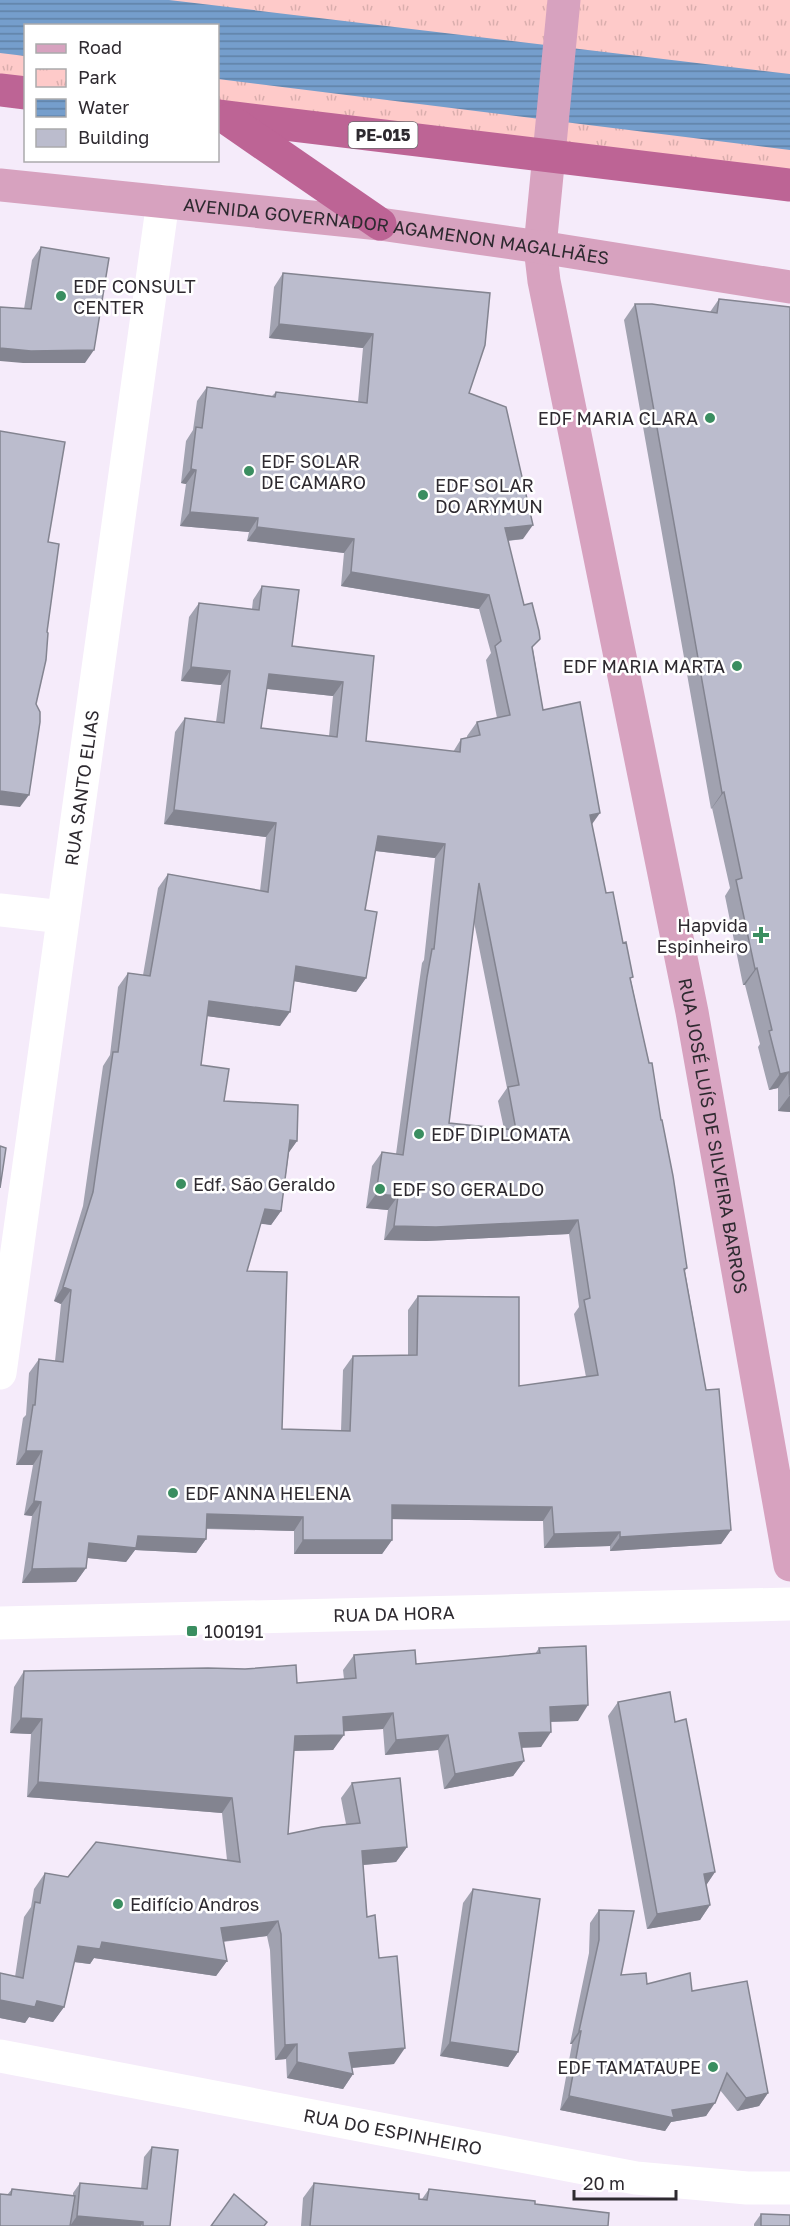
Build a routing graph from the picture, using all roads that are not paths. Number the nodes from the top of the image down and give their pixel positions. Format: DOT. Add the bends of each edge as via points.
graph roads {
  1 [pos="564,0"];
  2 [pos="0,90"];
  3 [pos="24,93"];
  4 [pos="24,107"];
  5 [pos="0,108"];
  6 [pos="221,116"];
  7 [pos="549,142"];
  8 [pos="790,184"];
  9 [pos="0,185"];
  10 [pos="163,201"];
  11 [pos="380,224"];
  12 [pos="540,247"];
  13 [pos="790,287"];
  14 [pos="0,910"];
  15 [pos="63,917"];
  16 [pos="0,1373"];
  17 [pos="790,1565"];
  18 [pos="790,1604"];
  19 [pos="0,1623"];
  20 [pos="0,2056"];
  21 [pos="790,2188"];
  1 -- 7 [label="main road, RUA JOSÉ LUÍS DE SILVEIRA BARROS"];
  2 -- 3 [label="highway"];
  4 -- 5 [label="highway"];
  6 -- 7 [label="highway, PE-015"];
  6 -- 11 [label="highway"];
  7 -- 8 [label="highway, PE-015"];
  7 -- 12 [label="main road, RUA JOSÉ LUÍS DE SILVEIRA BARROS"];
  9 -- 10 [label="main road, AVENIDA GOVERNADOR AGAMENON MAGALHÃES"];
  10 -- 11 [label="main road, AVENIDA GOVERNADOR AGAMENON MAGALHÃES"];
  10 -- 15 [label="street, RUA SANTO ELIAS"];
  11 -- 12 [label="main road, AVENIDA GOVERNADOR AGAMENON MAGALHÃES"];
  12 -- 13 [label="main road, AVENIDA GOVERNADOR AGAMENON MAGALHÃES"];
  12 -- 17 [label="main road, RUA JOSÉ LUÍS DE SILVEIRA BARROS" via="692,1012"];
  14 -- 15 [label="street"];
  15 -- 16 [label="street, RUA SANTO ELIAS"];
  18 -- 19 [label="street, RUA DA HORA"];
  20 -- 21 [label="street, RUA DO ESPINHEIRO" via="636,2178"];
}
